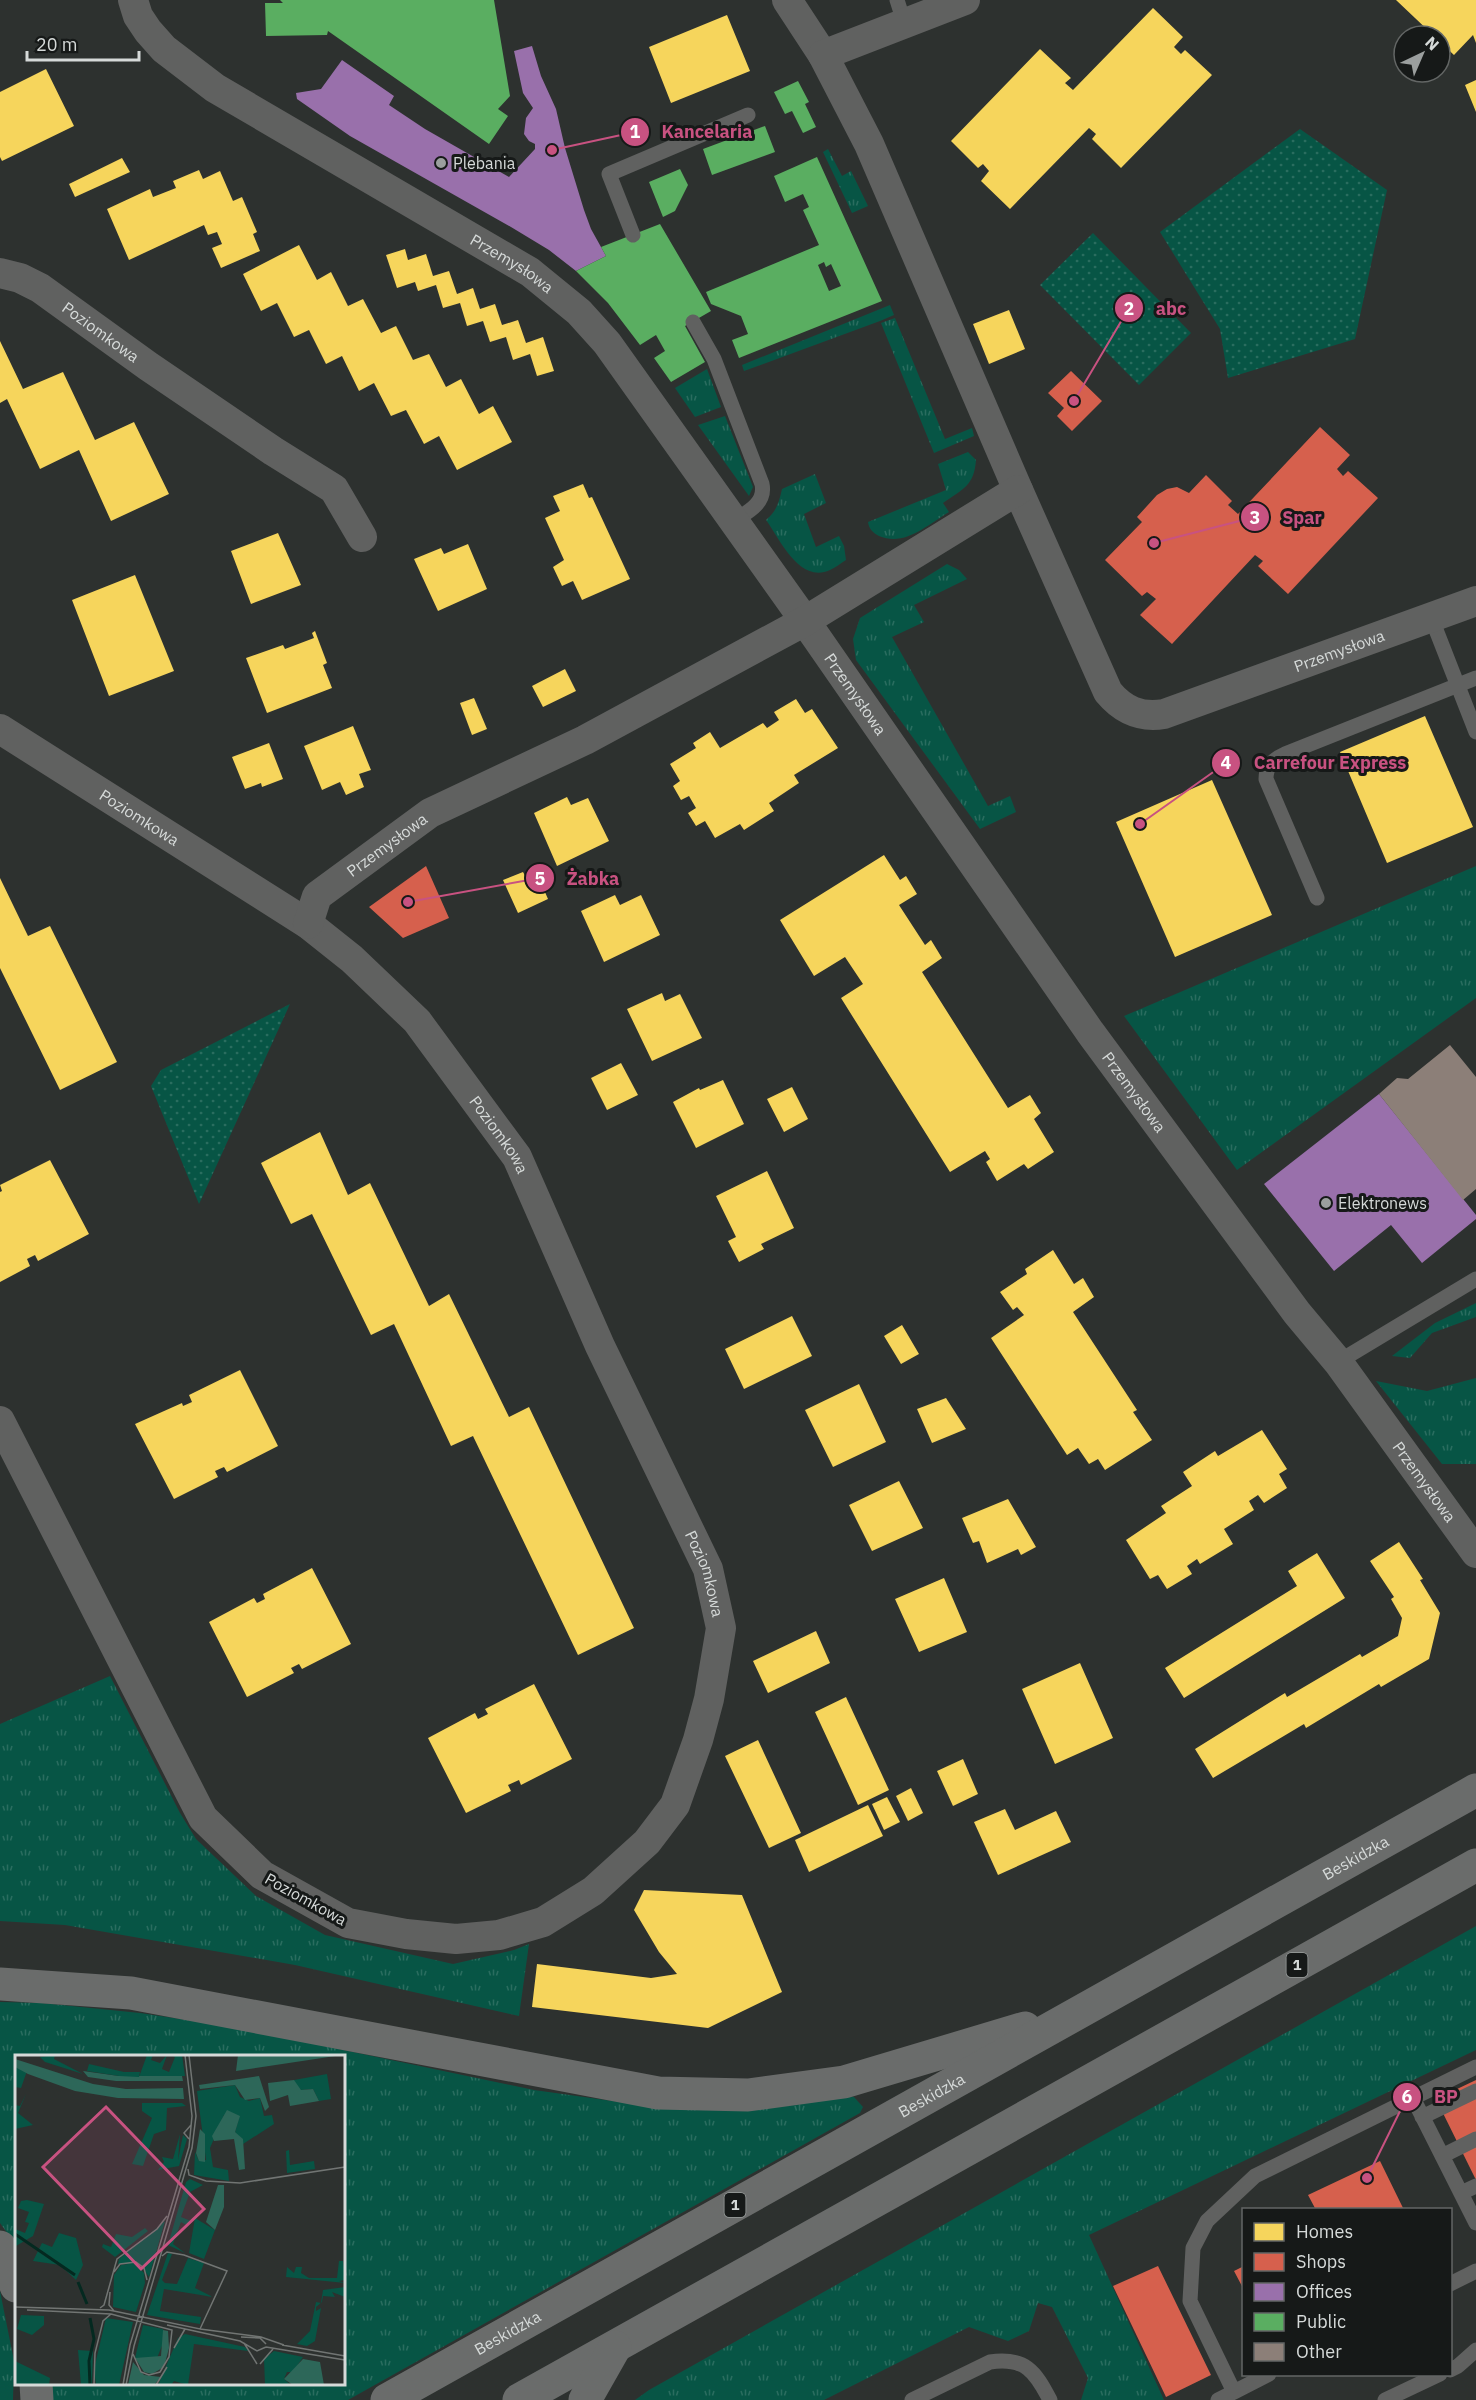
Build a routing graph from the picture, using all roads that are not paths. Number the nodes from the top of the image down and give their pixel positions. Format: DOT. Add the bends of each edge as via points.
graph roads {
  1 [pos="133,0"];
  2 [pos="787,0"];
  3 [pos="965,0"];
  4 [pos="901,11"];
  5 [pos="824,55"];
  6 [pos="748,115"];
  7 [pos="633,235"];
  8 [pos="0,273"];
  9 [pos="693,322"];
  10 [pos="1018,490"];
  11 [pos="734,521"];
  12 [pos="362,537"];
  13 [pos="1476,601"];
  14 [pos="1431,617"];
  15 [pos="805,621"];
  16 [pos="1476,678"];
  17 [pos="1457,685"];
  18 [pos="0,729"];
  19 [pos="1476,732"];
  20 [pos="1317,898"];
  21 [pos="308,924"];
  22 [pos="1476,1279"];
  23 [pos="1338,1362"];
  24 [pos="0,1420"];
  25 [pos="1476,1553"];
  26 [pos="1476,1790"];
  27 [pos="1476,1865"];
  28 [pos="0,1984"];
  29 [pos="1084,2011"];
  30 [pos="1476,2067"];
  31 [pos="1476,2091"];
  32 [pos="1413,2098"];
  33 [pos="1422,2117"];
  34 [pos="1476,2139"];
  35 [pos="1442,2156"];
  36 [pos="1476,2186"];
  37 [pos="1461,2193"];
  38 [pos="1476,2223"];
  39 [pos="0,2247"];
  40 [pos="1476,2271"];
  41 [pos="15,2283"];
  42 [pos="1452,2283"];
  43 [pos="616,2345"];
  44 [pos="1476,2350"];
  45 [pos="1452,2369"];
  46 [pos="1265,2376"];
  47 [pos="1436,2376"];
  48 [pos="36,2385"];
  49 [pos="1234,2392"];
  50 [pos="37,2400"];
  51 [pos="387,2400"];
  52 [pos="519,2400"];
  53 [pos="585,2400"];
  54 [pos="912,2400"];
  55 [pos="1050,2400"];
  56 [pos="1218,2400"];
  57 [pos="1385,2400"];
  1 -- 11 [label="street, Przemysłowa" via="143,23 164,49 215,88 512,261 564,298 621,359"];
  2 -- 5 [label="street, Przemysłowa"];
  3 -- 4 [label="street"];
  4 -- 5 [label="street"];
  5 -- 10 [label="street, Przemysłowa" via="869,144"];
  6 -- 7 [label="lane" via="609,174"];
  8 -- 12 [label="street, Poziomkowa" via="40,288 157,372 334,489"];
  9 -- 11 [label="lane" via="714,359 764,491 760,501"];
  10 -- 14 [label="street, Przemysłowa" via="1104,685 1119,704 1132,712 1148,716 1172,712"];
  10 -- 15 [label="street, Przemysłowa"];
  11 -- 15 [label="street, Przemysłowa"];
  13 -- 14 [label="street, Przemysłowa"];
  14 -- 17 [label="lane"];
  15 -- 21 [label="street, Przemysłowa" via="585,740 430,813 316,896"];
  15 -- 23 [label="street, Przemysłowa" via="1083,1023 1297,1313"];
  16 -- 17 [label="lane"];
  17 -- 19 [label="lane"];
  17 -- 20 [label="lane" via="1285,754 1269,765 1266,779"];
  18 -- 21 [label="street, Poziomkowa"];
  21 -- 24 [label="street, Poziomkowa" via="352,959 417,1021 518,1157 600,1346 708,1569 721,1628 709,1699 675,1805 647,1842 593,1891 543,1922 499,1935 456,1939 348,1923 262,1875 203,1818"];
  22 -- 23 [label="lane"];
  23 -- 25 [label="street, Przemysłowa"];
  26 -- 29 [label="main road, Beskidzka / 1"];
  27 -- 43 [label="main road, 1"];
  28 -- 29 [label="main road" via="131,1993 635,2089 748,2095 844,2082"];
  29 -- 51 [label="main road, Beskidzka / 1"];
  30 -- 32 [label="lane"];
  31 -- 33 [label="lane"];
  32 -- 33 [label="lane"];
  32 -- 49 [label="lane" via="1255,2176 1207,2221 1193,2248 1190,2301"];
  33 -- 35 [label="lane"];
  34 -- 35 [label="lane"];
  35 -- 37 [label="lane"];
  36 -- 37 [label="lane"];
  37 -- 38 [label="lane"];
  39 -- 41 [label="main road"];
  40 -- 42 [label="lane"];
  43 -- 52 [label="main road, 1"];
  43 -- 53 [label="main road"];
  44 -- 45 [label="lane"];
  46 -- 49 [label="lane"];
  47 -- 57 [label="lane"];
  48 -- 50 [label="main road"];
  49 -- 56 [label="lane"];
  54 -- 55 [label="lane" via="990,2362 1003,2360 1017,2362 1035,2374"];
}
